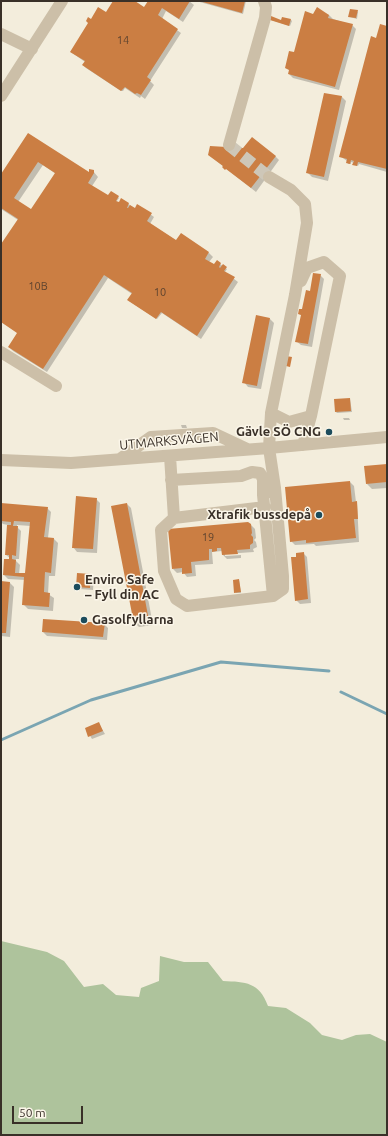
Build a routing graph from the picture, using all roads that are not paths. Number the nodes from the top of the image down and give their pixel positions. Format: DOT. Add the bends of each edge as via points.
graph roads {
  1 [pos="62,1"];
  2 [pos="264,1"];
  3 [pos="1,27"];
  4 [pos="1,34"];
  5 [pos="14,40"];
  6 [pos="32,49"];
  7 [pos="1,96"];
  8 [pos="229,145"];
  9 [pos="269,177"];
  10 [pos="295,295"];
  11 [pos="1,352"];
  12 [pos="56,386"];
  13 [pos="271,413"];
  14 [pos="311,416"];
  15 [pos="387,437"];
  16 [pos="303,445"];
  17 [pos="269,448"];
  18 [pos="248,449"];
  19 [pos="170,456"];
  20 [pos="120,459"];
  21 [pos="1,460"];
  22 [pos="171,480"];
  23 [pos="274,488"];
  24 [pos="264,501"];
  25 [pos="174,518"];
  26 [pos="273,596"];
  1 -- 6 [label="street"];
  2 -- 8 [label="street" via="265,18"];
  3 -- 5 [label="street"];
  4 -- 5 [label="street"];
  5 -- 6 [label="street"];
  6 -- 7 [label="street"];
  9 -- 10 [label="street" via="291,190 305,204 308,223"];
  10 -- 13 [label="street"];
  10 -- 14 [label="street" via="307,268 324,262 340,276"];
  11 -- 12 [label="street"];
  13 -- 14 [label="street" via="289,422"];
  13 -- 17 [label="street"];
  14 -- 16 [label="street"];
  15 -- 16 [label="street, UTMARKSVÄGEN"];
  16 -- 17 [label="street, UTMARKSVÄGEN"];
  17 -- 18 [label="street, UTMARKSVÄGEN"];
  17 -- 23 [label="street"];
  18 -- 19 [label="street, UTMARKSVÄGEN"];
  18 -- 20 [label="street" via="213,433 151,437"];
  19 -- 20 [label="street, UTMARKSVÄGEN"];
  19 -- 22 [label="street"];
  20 -- 21 [label="street, UTMARKSVÄGEN" via="71,463"];
  22 -- 24 [label="street" via="260,473 263,479"];
  22 -- 25 [label="street"];
  23 -- 24 [label="street"];
  23 -- 26 [label="street" via="283,589"];
  24 -- 25 [label="street"];
  24 -- 26 [label="street"];
  25 -- 26 [label="street" via="161,530 164,571 176,599 187,606"];
}
